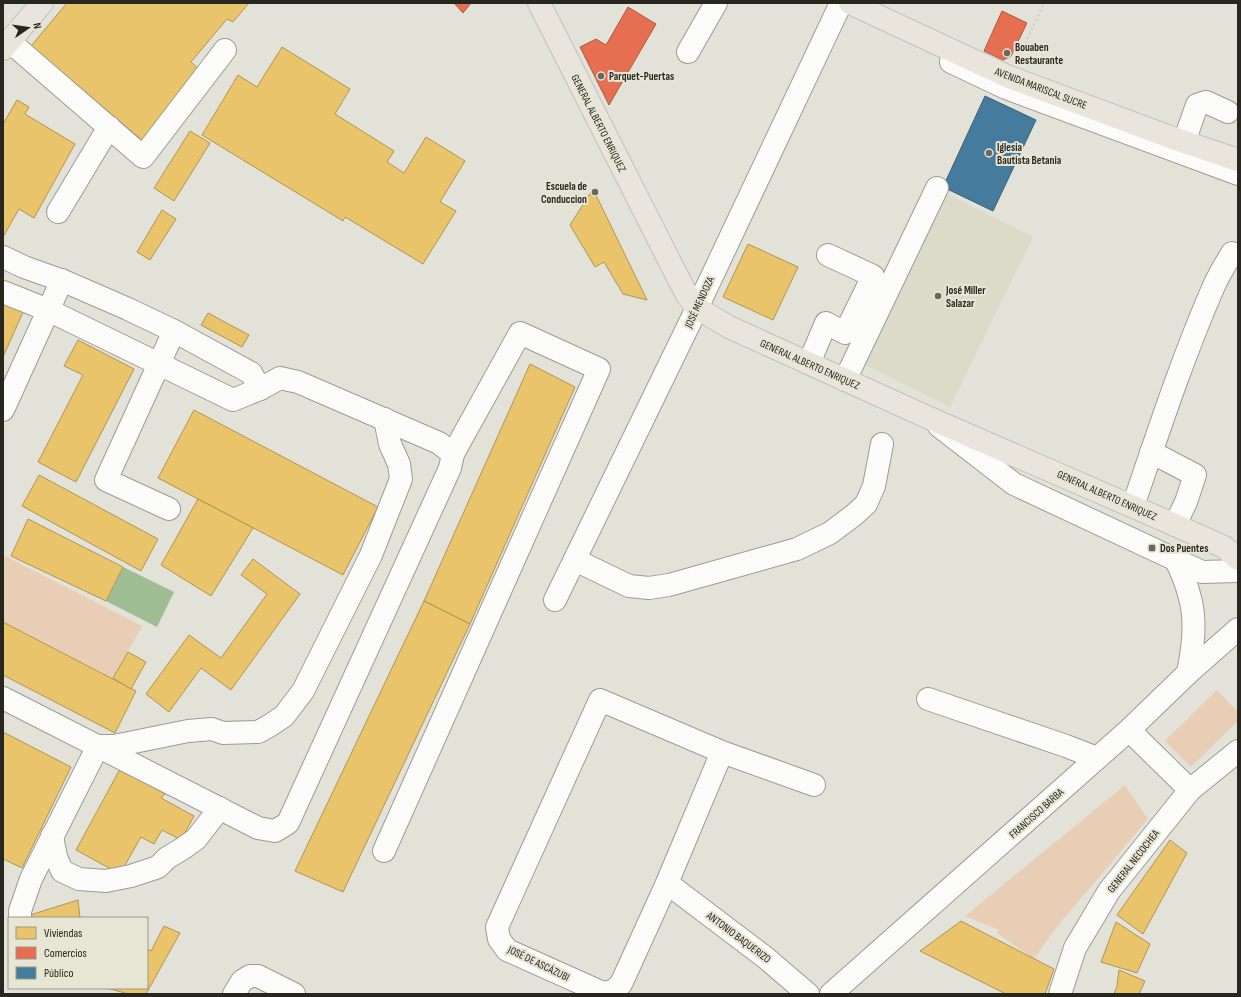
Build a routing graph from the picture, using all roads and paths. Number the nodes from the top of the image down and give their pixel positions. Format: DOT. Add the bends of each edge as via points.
graph roads {
  1 [pos="42,3"];
  2 [pos="539,3"];
  3 [pos="716,3"];
  4 [pos="1044,3"];
  5 [pos="839,4"];
  6 [pos="6,45"];
  7 [pos="225,50"];
  8 [pos="688,52"];
  9 [pos="1009,77"];
  10 [pos="1228,112"];
  11 [pos="109,127"];
  12 [pos="1184,142"];
  13 [pos="1238,160"];
  14 [pos="1238,174"];
  15 [pos="937,188"];
  16 [pos="58,212"];
  17 [pos="1232,253"];
  18 [pos="828,255"];
  19 [pos="3,257"];
  20 [pos="62,280"];
  21 [pos="3,292"];
  22 [pos="697,308"];
  23 [pos="48,310"];
  24 [pos="174,331"];
  25 [pos="809,363"];
  26 [pos="159,364"];
  27 [pos="845,380"];
  28 [pos="260,389"];
  29 [pos="3,410"];
  30 [pos="927,417"];
  31 [pos="385,420"];
  32 [pos="882,444"];
  33 [pos="1151,452"];
  34 [pos="453,454"];
  35 [pos="1133,506"];
  36 [pos="169,510"];
  37 [pos="1175,525"];
  38 [pos="1238,559"];
  39 [pos="575,560"];
  40 [pos="1176,560"];
  41 [pos="1238,570"];
  42 [pos="556,600"];
  43 [pos="1238,629"];
  44 [pos="1188,674"];
  45 [pos="3,698"];
  46 [pos="928,699"];
  47 [pos="1129,730"];
  48 [pos="98,746"];
  49 [pos="1238,751"];
  50 [pos="722,752"];
  51 [pos="1097,758"];
  52 [pos="814,786"];
  53 [pos="1190,790"];
  54 [pos="220,808"];
  55 [pos="52,836"];
  56 [pos="384,851"];
  57 [pos="667,883"];
  58 [pos="20,917"];
  59 [pos="234,994"];
  60 [pos="294,994"];
  61 [pos="808,994"];
  62 [pos="832,994"];
  63 [pos="1060,994"];
  1 -- 6 [label="main road"];
  2 -- 22 [label="main road, GENERAL ALBERTO ENRIQUEZ" via="673,268"];
  3 -- 8 [label="street"];
  4 -- 9 [label="path"];
  5 -- 9 [label="main road, AVENIDA MARISCAL SUCRE"];
  5 -- 14 [label="street" via="1006,88"];
  5 -- 22 [label="street, JOSÉ MENDOZA"];
  6 -- 11 [label="street"];
  7 -- 11 [label="street" via="143,157"];
  9 -- 12 [label="main road, AVENIDA MARISCAL SUCRE"];
  10 -- 12 [label="street" via="1206,102 1197,105"];
  11 -- 16 [label="street"];
  12 -- 13 [label="main road, AVENIDA MARISCAL SUCRE"];
  15 -- 27 [label="street"];
  17 -- 33 [label="street" via="1196,330"];
  18 -- 25 [label="street" via="873,276 845,333 826,323"];
  19 -- 20 [label="street"];
  20 -- 23 [label="street"];
  20 -- 24 [label="street"];
  21 -- 23 [label="street"];
  22 -- 25 [label="main road, GENERAL ALBERTO ENRIQUEZ" via="728,327"];
  22 -- 39 [label="street, JOSÉ MENDOZA"];
  23 -- 26 [label="street"];
  23 -- 29 [label="street"];
  24 -- 26 [label="street"];
  24 -- 28 [label="street" via="251,374"];
  25 -- 27 [label="main road, GENERAL ALBERTO ENRIQUEZ"];
  26 -- 28 [label="street" via="233,400"];
  26 -- 36 [label="street" via="106,480"];
  27 -- 30 [label="main road, GENERAL ALBERTO ENRIQUEZ"];
  28 -- 31 [label="street" via="280,378 298,382"];
  30 -- 35 [label="main road, GENERAL ALBERTO ENRIQUEZ"];
  30 -- 40 [label="street" via="1014,484"];
  31 -- 34 [label="street" via="439,443"];
  31 -- 48 [label="street" via="401,479 371,555 303,691 284,716 258,732 223,733 212,728 114,746"];
  32 -- 39 [label="street" via="874,486 866,504 830,533 797,549 670,585 649,588 629,586"];
  33 -- 35 [label="street"];
  33 -- 37 [label="street" via="1195,475"];
  34 -- 54 [label="street" via="450,468 288,823 275,831 258,828"];
  34 -- 56 [label="street" via="520,333 599,369"];
  35 -- 37 [label="main road, GENERAL ALBERTO ENRIQUEZ"];
  37 -- 38 [label="main road, GENERAL ALBERTO ENRIQUEZ" via="1224,547"];
  39 -- 42 [label="street, JOSÉ MENDOZA"];
  40 -- 41 [label="street" via="1202,572"];
  40 -- 44 [label="street" via="1189,595 1194,622"];
  43 -- 44 [label="street, FRANCISCO BARBA"];
  44 -- 47 [label="street, FRANCISCO BARBA"];
  45 -- 48 [label="street"];
  46 -- 51 [label="street"];
  47 -- 51 [label="street, FRANCISCO BARBA"];
  47 -- 53 [label="street"];
  48 -- 54 [label="street"];
  48 -- 55 [label="street"];
  49 -- 53 [label="street, GENERAL NECOCHEA"];
  50 -- 52 [label="street, JOSÉ DE ASCÁZUBI"];
  50 -- 57 [label="street, JOSÉ DE ASCÁZUBI"];
  50 -- 57 [label="street, JOSÉ DE ASCÁZUBI" via="600,700 497,927 499,939 507,950 603,993 613,991 620,984"];
  51 -- 62 [label="street, FRANCISCO BARBA"];
  53 -- 63 [label="street, GENERAL NECOCHEA" via="1109,891 1075,948"];
  54 -- 55 [label="street" via="196,839 158,867 106,881 79,879 62,871"];
  55 -- 58 [label="street" via="31,879"];
  57 -- 61 [label="street, ANTONIO BAQUERIZO" via="766,958"];
  59 -- 60 [label="street" via="242,980 250,976 258,976"];
}
